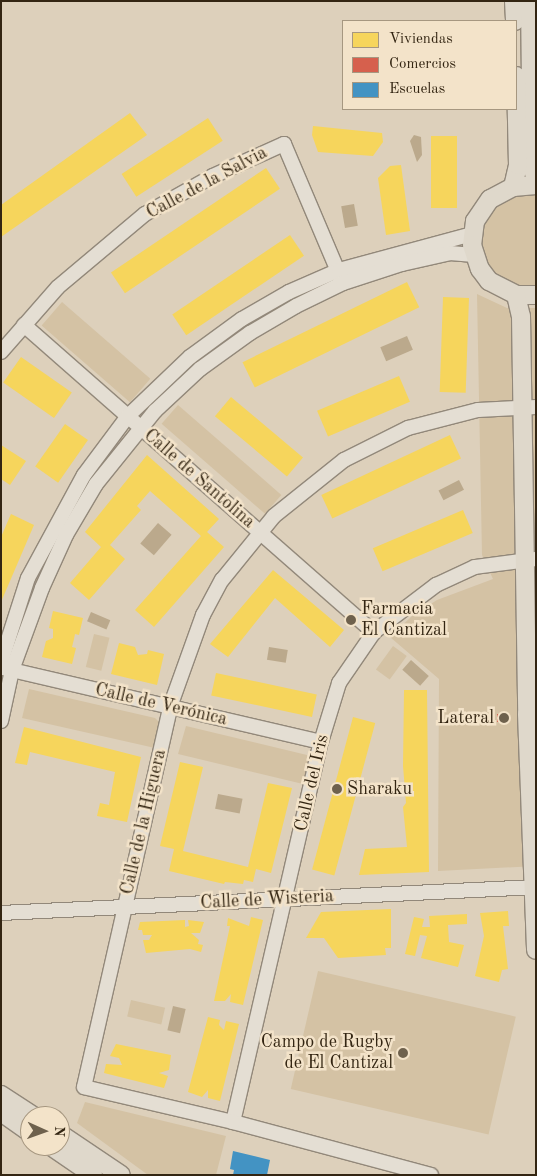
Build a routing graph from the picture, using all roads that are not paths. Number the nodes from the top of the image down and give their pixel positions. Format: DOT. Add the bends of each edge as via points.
graph roads {
  1 [pos="514,1"];
  2 [pos="530,1"];
  3 [pos="515,20"];
  4 [pos="517,110"];
  5 [pos="536,181"];
  6 [pos="536,186"];
  7 [pos="513,187"];
  8 [pos="472,234"];
  9 [pos="474,255"];
  10 [pos="339,270"];
  11 [pos="343,284"];
  12 [pos="516,295"];
  13 [pos="536,295"];
  14 [pos="24,325"];
  15 [pos="1,352"];
  16 [pos="529,407"];
  17 [pos="128,416"];
  18 [pos="140,426"];
  19 [pos="259,532"];
  20 [pos="530,559"];
  21 [pos="374,632"];
  22 [pos="5,667"];
  23 [pos="170,707"];
  24 [pos="532,714"];
  25 [pos="1,721"];
  26 [pos="321,742"];
  27 [pos="534,888"];
  28 [pos="286,899"];
  29 [pos="124,906"];
  30 [pos="1,913"];
  31 [pos="536,950"];
  32 [pos="1,1095"];
  33 [pos="20,1107"];
  34 [pos="1,1112"];
  35 [pos="233,1122"];
  36 [pos="20,1125"];
  37 [pos="70,1141"];
  38 [pos="65,1156"];
  39 [pos="93,1175"];
  40 [pos="121,1175"];
  41 [pos="432,1175"];
  1 -- 3 [label="main road"];
  2 -- 5 [label="main road" via="532,164"];
  4 -- 7 [label="main road" via="518,165"];
  6 -- 7 [label="main road"];
  7 -- 8 [label="main road" via="490,199 481,209"];
  8 -- 9 [label="main road"];
  8 -- 10 [label="street"];
  9 -- 11 [label="street" via="450,253 402,264"];
  9 -- 12 [label="main road" via="489,281"];
  10 -- 11 [label="street, Calle de la Salvia"];
  10 -- 14 [label="street, Calle de la Salvia" via="284,144 213,176 145,214 58,287"];
  10 -- 17 [label="street" via="289,292 242,320 190,357"];
  11 -- 18 [label="street" via="250,333 200,369"];
  12 -- 13 [label="main road"];
  12 -- 16 [label="main road" via="521,316"];
  14 -- 15 [label="street, Calle de la Salvia"];
  14 -- 17 [label="street, Calle de Santolina"];
  16 -- 19 [label="street, Calle de la Higuera" via="478,410 408,428 337,465 308,486"];
  16 -- 20 [label="main road"];
  17 -- 18 [label="street, Calle de Santolina"];
  17 -- 22 [label="street" via="84,475 28,578"];
  18 -- 19 [label="street, Calle de Santolina"];
  18 -- 22 [label="street" via="96,484 66,535"];
  19 -- 21 [label="street, Calle de Santolina"];
  19 -- 23 [label="street, Calle de la Higuera" via="222,580 203,615"];
  20 -- 21 [label="street, Calle del Iris" via="476,567 436,584"];
  20 -- 24 [label="main road"];
  21 -- 26 [label="street, Calle del Iris" via="339,683"];
  22 -- 23 [label="street, Calle de Verónica"];
  22 -- 25 [label="street"];
  23 -- 26 [label="street, Calle de Verónica"];
  23 -- 29 [label="street, Calle de la Higuera"];
  24 -- 27 [label="main road"];
  26 -- 28 [label="street, Calle del Iris"];
  27 -- 28 [label="street, Calle de Wisteria"];
  27 -- 31 [label="main road"];
  28 -- 29 [label="street, Calle de Wisteria"];
  28 -- 35 [label="street, Calle del Iris"];
  29 -- 30 [label="street, Calle de Wisteria"];
  29 -- 35 [label="street, Calle de la Higuera" via="84,1087"];
  32 -- 33 [label="main road"];
  34 -- 36 [label="main road"];
  35 -- 41 [label="street, Calle de la Higuera"];
  37 -- 40 [label="main road"];
  38 -- 39 [label="main road"];
}
